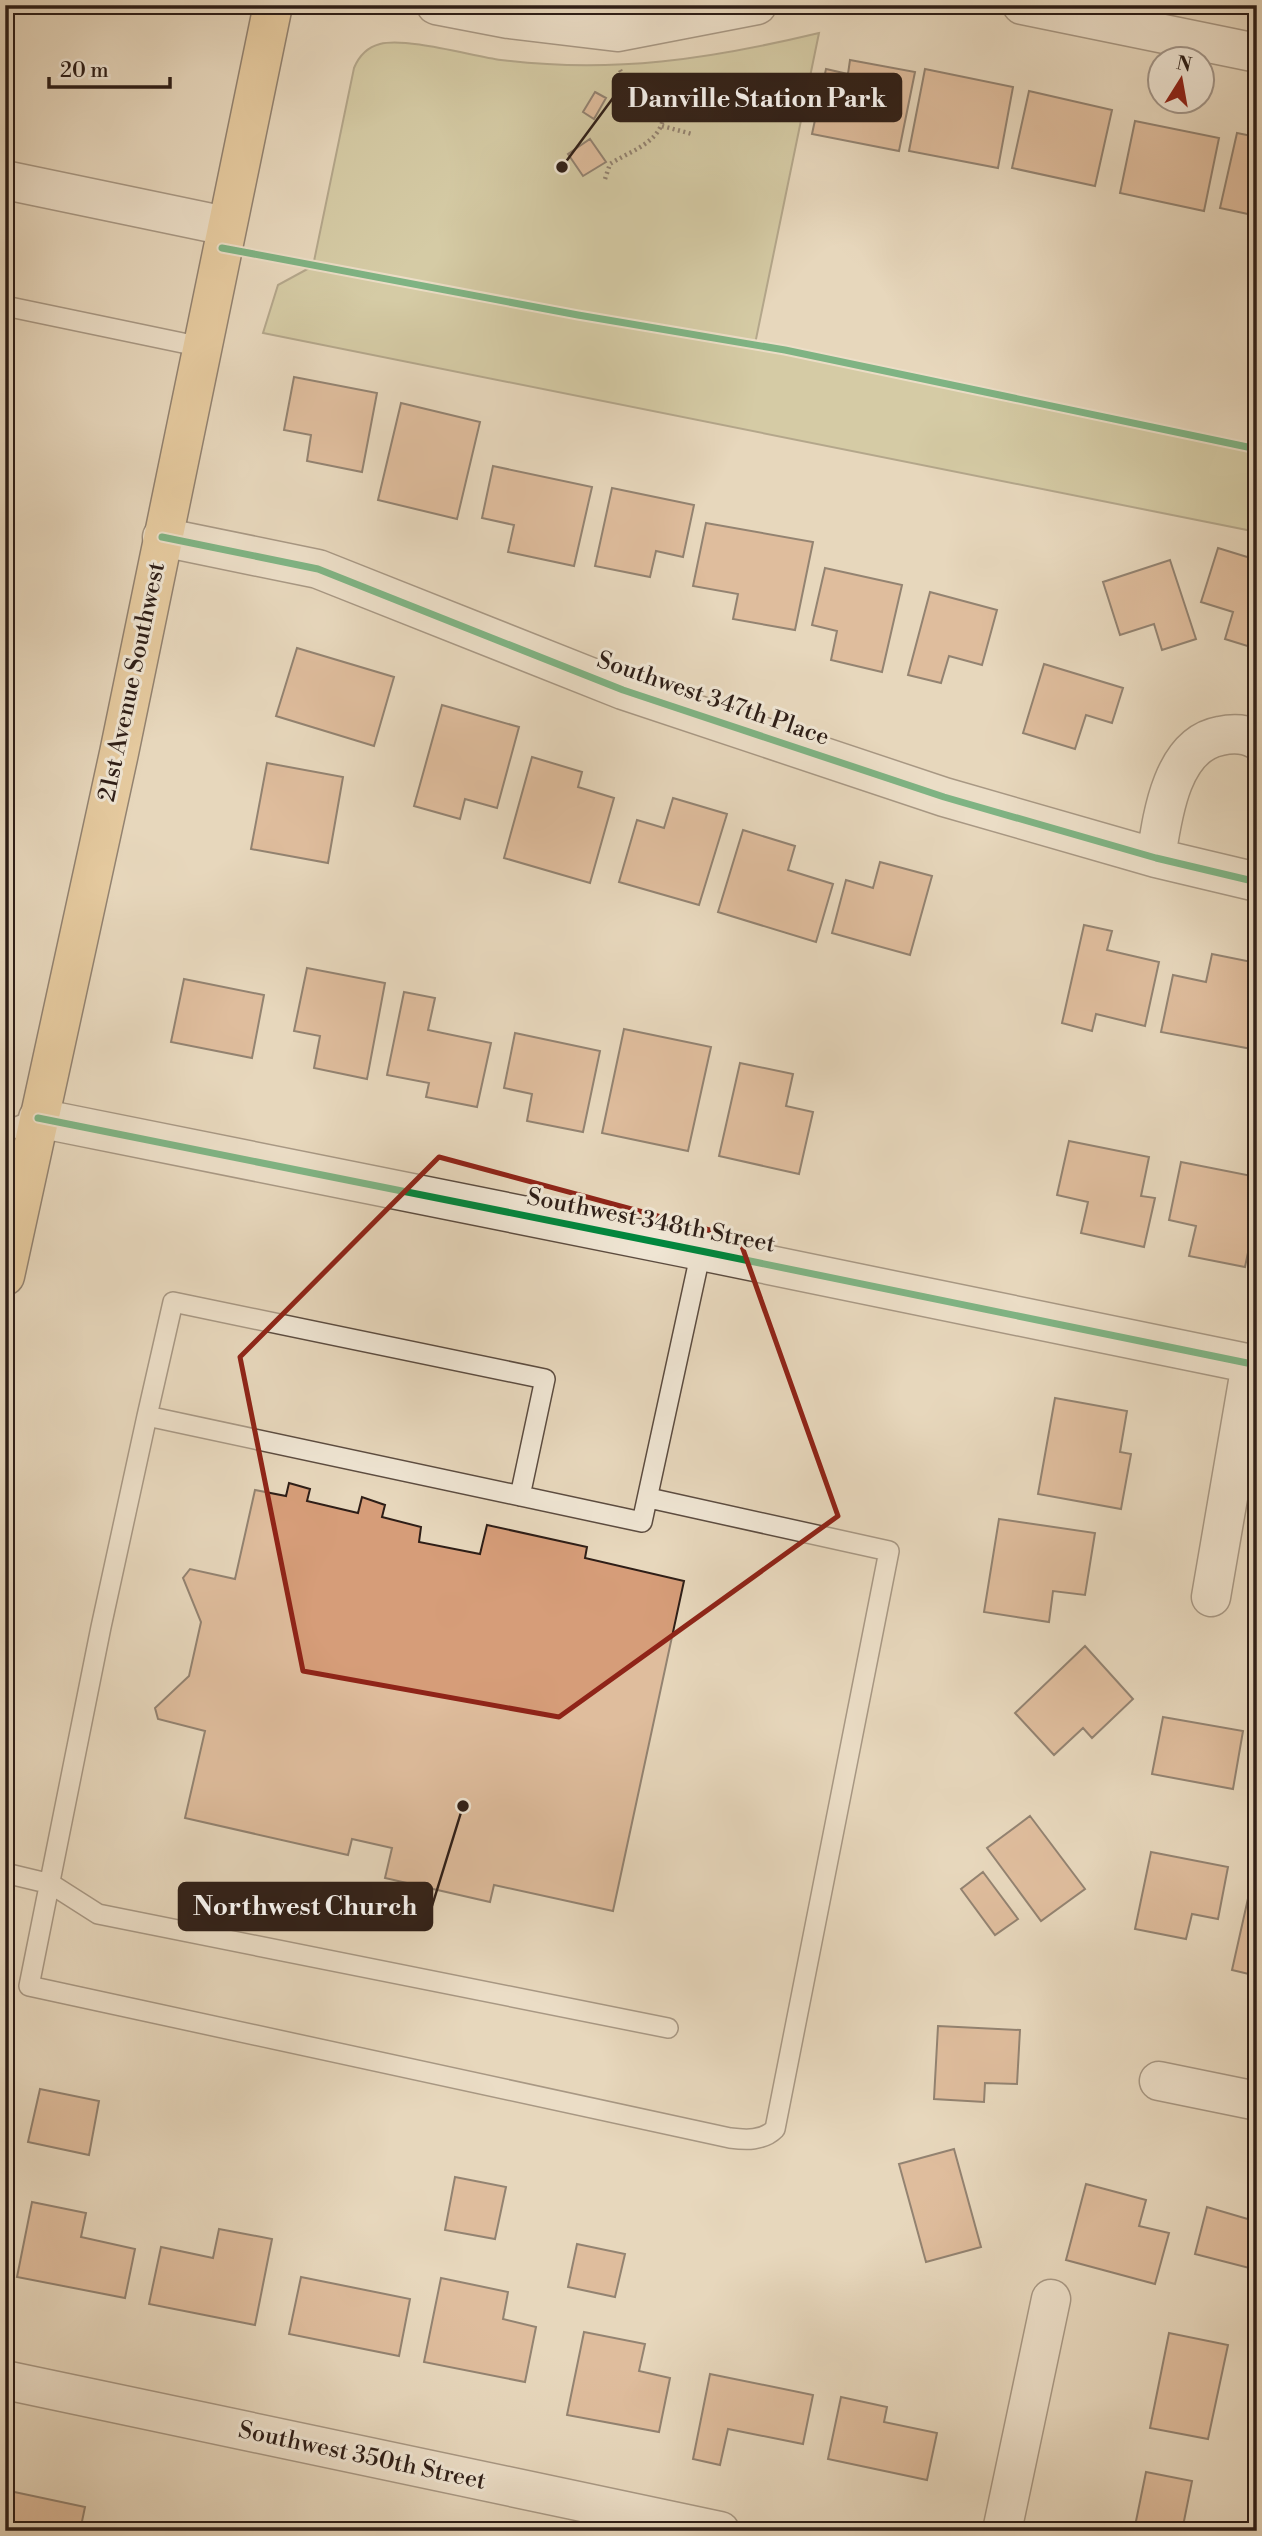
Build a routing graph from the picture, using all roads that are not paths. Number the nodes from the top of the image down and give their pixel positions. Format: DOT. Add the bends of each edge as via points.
graph roads {
  1 [pos="274,5"];
  2 [pos="436,5"];
  3 [pos="757,5"];
  4 [pos="1022,5"];
  5 [pos="1257,53"];
  6 [pos="5,180"];
  7 [pos="226,226"];
  8 [pos="5,306"];
  9 [pos="202,347"];
  10 [pos="162,537"];
  11 [pos="1257,740"];
  12 [pos="1156,858"];
  13 [pos="1257,882"];
  14 [pos="22,1125"];
  15 [pos="701,1251"];
  16 [pos="5,1276"];
  17 [pos="1254,1364"];
  18 [pos="147,1416"];
  19 [pos="520,1496"];
  20 [pos="649,1498"];
  21 [pos="1211,1597"];
  22 [pos="5,1873"];
  23 [pos="51,1884"];
  24 [pos="668,2028"];
  25 [pos="1159,2081"];
  26 [pos="1257,2101"];
  27 [pos="1051,2299"];
  28 [pos="5,2381"];
  29 [pos="720,2531"];
  30 [pos="1002,2531"];
  1 -- 7 [label="main road, 21st Avenue Southwest"];
  2 -- 3 [label="street" via="617,32"];
  4 -- 5 [label="street"];
  6 -- 7 [label="street"];
  7 -- 9 [label="main road, 21st Avenue Southwest"];
  8 -- 9 [label="lane"];
  9 -- 10 [label="main road, 21st Avenue Southwest"];
  10 -- 12 [label="street, Southwest 347th Place" via="318,569 623,690 944,797"];
  10 -- 14 [label="main road, 21st Avenue Southwest" via="119,753"];
  11 -- 12 [label="street" via="1234,733 1208,738 1189,755 1163,810"];
  12 -- 13 [label="street, Southwest 347th Place"];
  14 -- 15 [label="street, Southwest 348th Street"];
  14 -- 16 [label="main road, 21st Avenue Southwest"];
  15 -- 17 [label="street, Southwest 348th Street"];
  15 -- 20 [label="lane"];
  17 -- 21 [label="street"];
  18 -- 19 [label="lane"];
  18 -- 19 [label="lane" via="173,1302 545,1379"];
  18 -- 23 [label="lane"];
  19 -- 20 [label="lane" via="642,1522"];
  20 -- 23 [label="lane" via="890,1551 775,2129 768,2135 730,2138 29,1986"];
  22 -- 23 [label="lane"];
  23 -- 24 [label="lane" via="98,1914"];
  25 -- 26 [label="street"];
  27 -- 30 [label="street"];
  28 -- 29 [label="street, Southwest 350th Street"];
}
